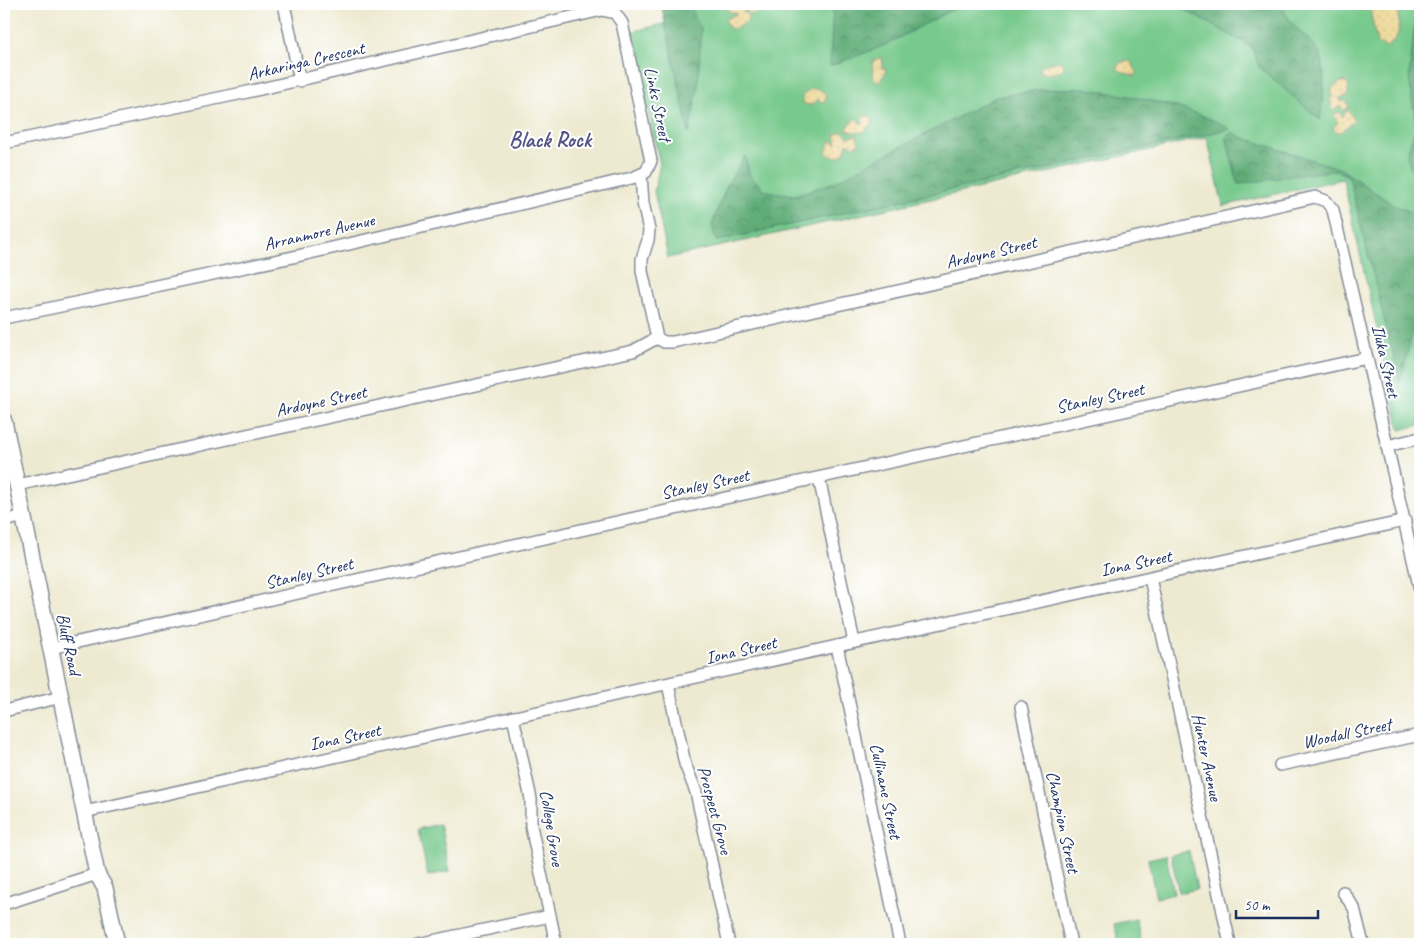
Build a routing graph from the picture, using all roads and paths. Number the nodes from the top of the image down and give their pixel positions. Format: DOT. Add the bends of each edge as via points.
graph roads {
  1 [pos="284,4"];
  2 [pos="615,13"];
  3 [pos="300,80"];
  4 [pos="4,143"];
  5 [pos="637,176"];
  6 [pos="1326,201"];
  7 [pos="4,318"];
  8 [pos="660,339"];
  9 [pos="1367,358"];
  10 [pos="4,422"];
  11 [pos="1420,438"];
  12 [pos="1387,446"];
  13 [pos="819,478"];
  14 [pos="17,485"];
  15 [pos="24,516"];
  16 [pos="4,521"];
  17 [pos="1405,521"];
  18 [pos="1150,578"];
  19 [pos="1420,590"];
  20 [pos="854,642"];
  21 [pos="837,646"];
  22 [pos="51,648"];
  23 [pos="668,684"];
  24 [pos="61,698"];
  25 [pos="1021,707"];
  26 [pos="4,711"];
  27 [pos="513,718"];
  28 [pos="1420,735"];
  29 [pos="1280,765"];
  30 [pos="84,812"];
  31 [pos="98,874"];
  32 [pos="1343,892"];
  33 [pos="4,904"];
  34 [pos="550,916"];
  35 [pos="107,944"];
  36 [pos="117,944"];
  37 [pos="418,944"];
  38 [pos="556,944"];
  39 [pos="729,944"];
  40 [pos="900,944"];
  41 [pos="1071,944"];
  42 [pos="1230,944"];
  43 [pos="1363,944"];
  1 -- 3 [label="street"];
  2 -- 3 [label="street, Arkaringa Crescent" via="602,10"];
  2 -- 5 [label="street, Links Street" via="622,23 650,153 649,167"];
  3 -- 4 [label="street, Arkaringa Crescent"];
  5 -- 7 [label="street, Arranmore Avenue" via="293,256"];
  5 -- 8 [label="street" via="649,230 642,271"];
  6 -- 8 [label="street, Ardoyne Street" via="1315,197 673,342"];
  6 -- 9 [label="street, Iluka Street" via="1333,210"];
  8 -- 14 [label="street, Ardoyne Street" via="647,350"];
  9 -- 12 [label="street, Iluka Street"];
  9 -- 13 [label="street, Stanley Street"];
  10 -- 14 [label="main road, Bluff Road"];
  11 -- 12 [label="street"];
  12 -- 17 [label="street, Iluka Street"];
  13 -- 20 [label="street"];
  13 -- 22 [label="street, Stanley Street"];
  14 -- 15 [label="main road, Bluff Road"];
  15 -- 16 [label="street"];
  15 -- 22 [label="main road, Bluff Road"];
  17 -- 18 [label="street, Iona Street"];
  17 -- 19 [label="street, Iluka Street"];
  18 -- 20 [label="street, Iona Street"];
  18 -- 42 [label="street, Hunter Avenue"];
  20 -- 21 [label="street, Iona Street"];
  21 -- 23 [label="street, Iona Street"];
  21 -- 40 [label="street, Cullinane Street"];
  22 -- 24 [label="main road, Bluff Road"];
  23 -- 27 [label="street, Iona Street"];
  23 -- 39 [label="street, Prospect Grove" via="685,764 696,792"];
  24 -- 26 [label="street"];
  24 -- 30 [label="main road, Bluff Road"];
  25 -- 41 [label="street, Champion Street"];
  27 -- 30 [label="street, Iona Street"];
  27 -- 34 [label="street, College Grove"];
  28 -- 29 [label="street, Woodall Street"];
  30 -- 31 [label="main road, Bluff Road"];
  31 -- 33 [label="street"];
  31 -- 35 [label="main road, Bluff Road" via="95,891"];
  31 -- 36 [label="main road, Bluff Road" via="105,888"];
  32 -- 43 [label="street" via="1354,908"];
  34 -- 37 [label="street"];
  34 -- 38 [label="street, College Grove"];
}
